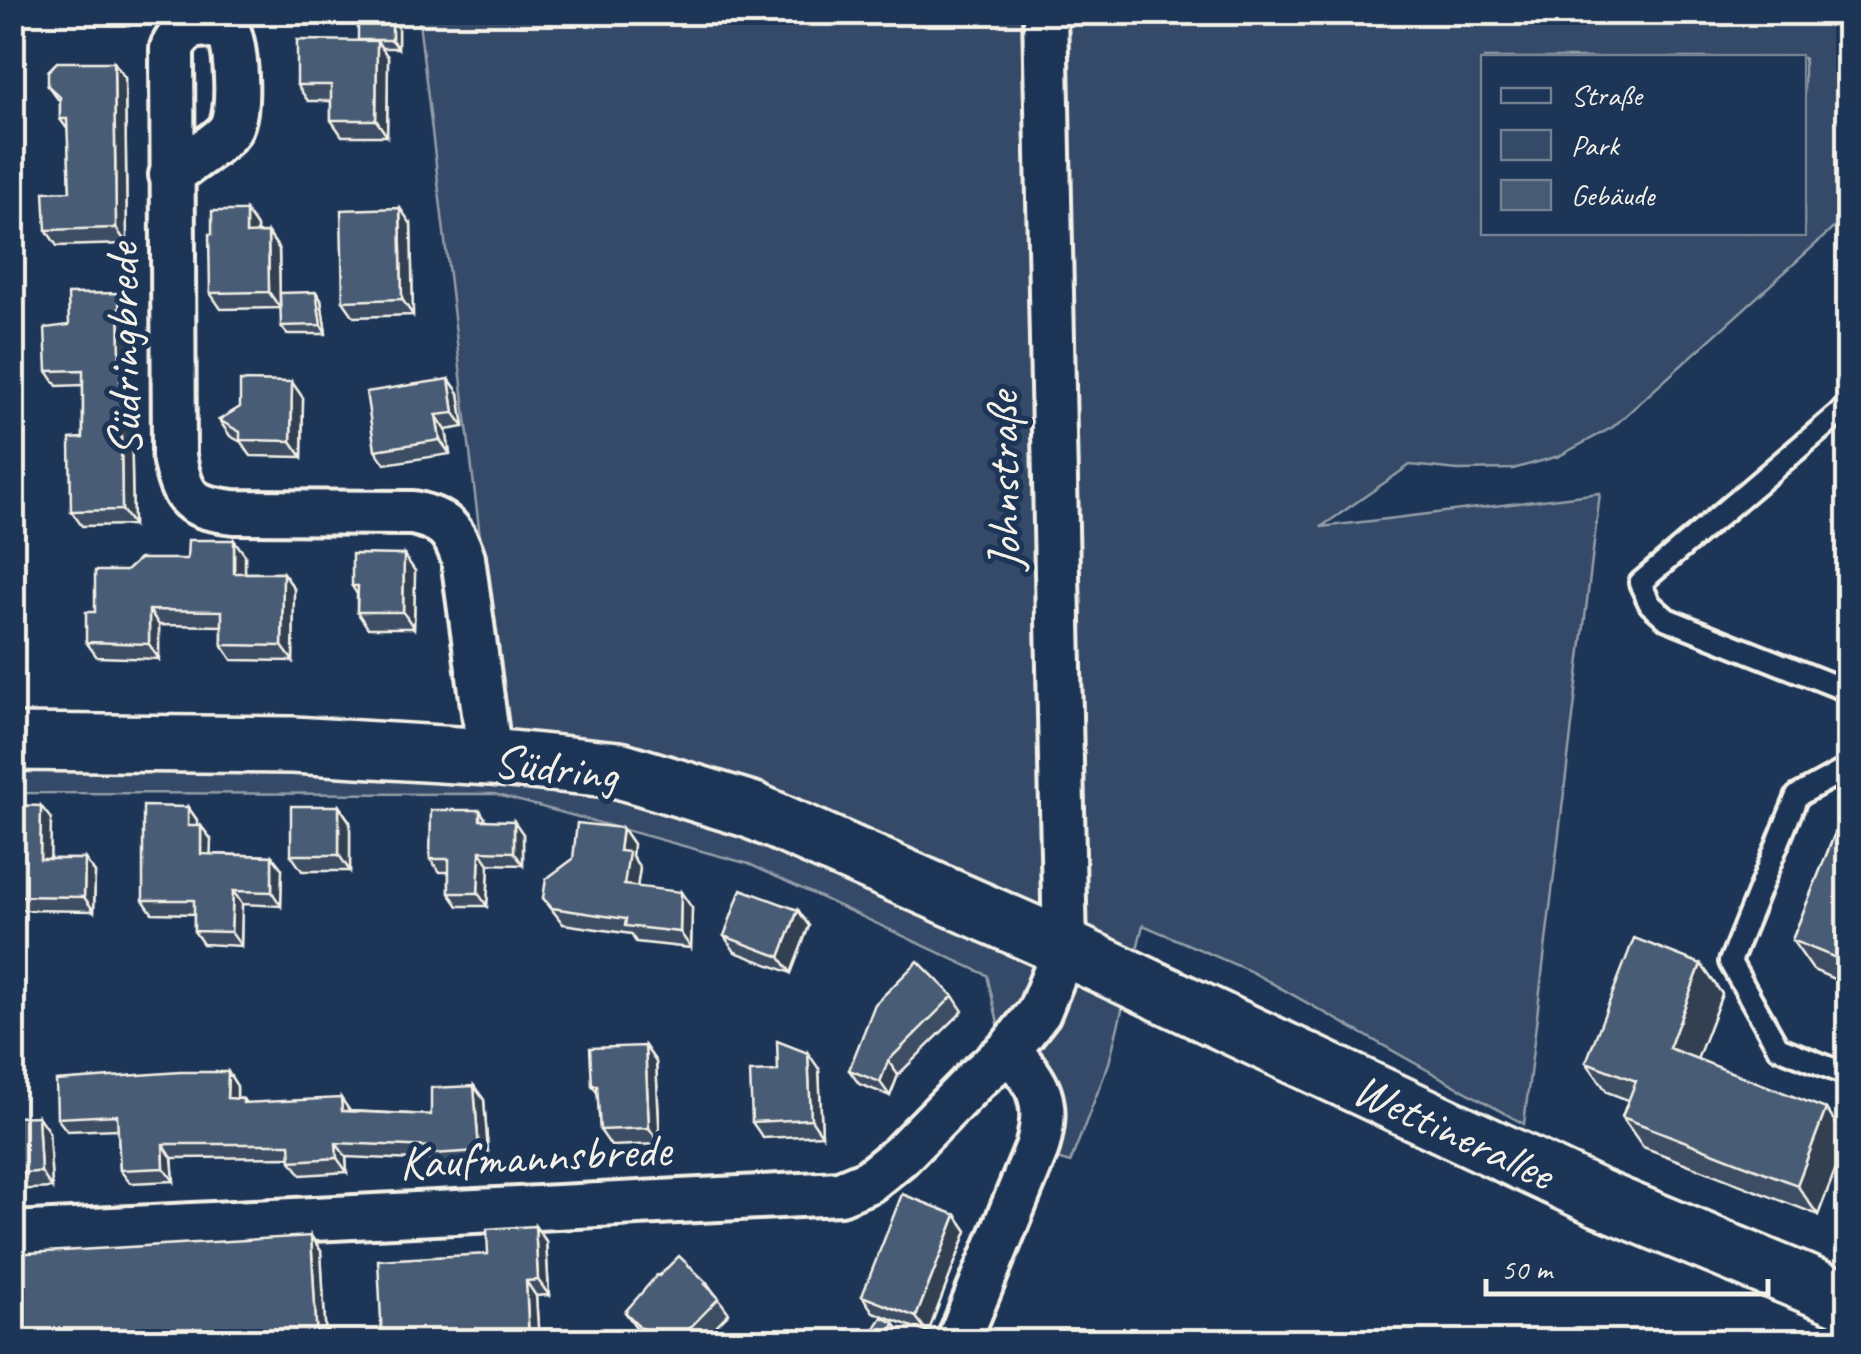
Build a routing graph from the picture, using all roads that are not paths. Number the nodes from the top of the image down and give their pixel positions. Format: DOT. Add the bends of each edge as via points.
graph roads {
  1 [pos="1045,12"];
  2 [pos="171,175"];
  3 [pos="1848,406"];
  4 [pos="1848,691"];
  5 [pos="12,742"];
  6 [pos="490,757"];
  7 [pos="1848,771"];
  8 [pos="1065,948"];
  9 [pos="1009,1050"];
  10 [pos="1848,1075"];
  11 [pos="12,1234"];
  12 [pos="1848,1301"];
  13 [pos="958,1342"];
  1 -- 8 [label="street, Johnstraße"];
  2 -- 6 [label="street, Südringbrede" via="178,480 190,500 209,510 413,513 455,534"];
  3 -- 4 [label="lane" via="1640,582 1650,604 1668,619"];
  5 -- 6 [label="street, Südring" via="293,745"];
  6 -- 8 [label="street, Südring" via="620,770 751,810"];
  7 -- 10 [label="lane" via="1798,796 1730,962 1778,1047"];
  8 -- 9 [label="street, Kaufmannsbrede" via="1039,1012"];
  8 -- 12 [label="street, Wettinerallee" via="1598,1198"];
  9 -- 11 [label="street, Kaufmannsbrede" via="900,1156 870,1180 840,1192"];
  9 -- 13 [label="street" via="1042,1096 1044,1124"];
}
